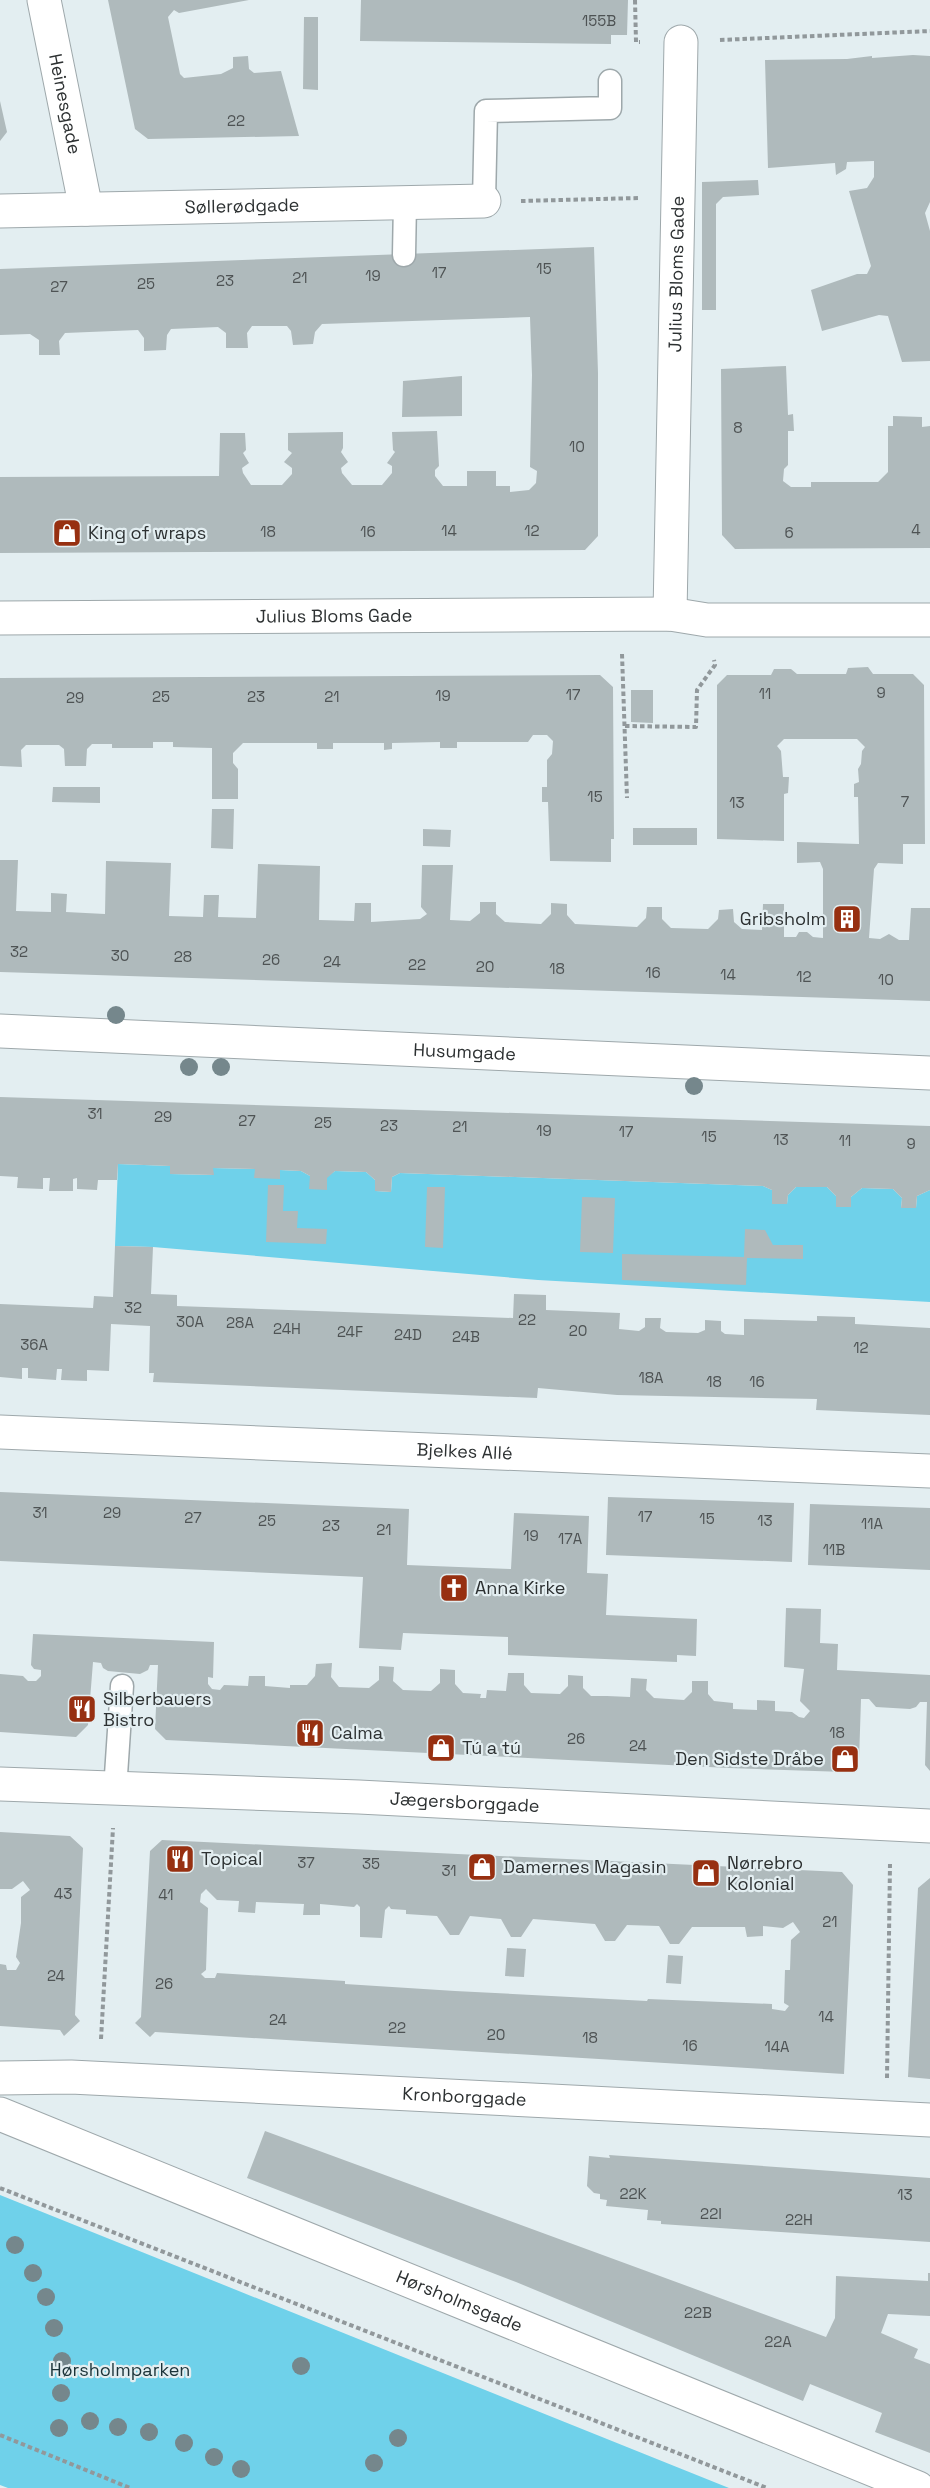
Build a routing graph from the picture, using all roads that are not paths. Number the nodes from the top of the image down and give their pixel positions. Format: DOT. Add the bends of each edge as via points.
graph roads {
  1 [pos="44,0"];
  2 [pos="681,42"];
  3 [pos="610,81"];
  4 [pos="484,201"];
  5 [pos="405,202"];
  6 [pos="86,209"];
  7 [pos="0,211"];
  8 [pos="404,255"];
  9 [pos="670,614"];
  10 [pos="0,618"];
  11 [pos="930,620"];
  12 [pos="0,1031"];
  13 [pos="930,1073"];
  14 [pos="0,1432"];
  15 [pos="930,1471"];
  16 [pos="122,1686"];
  17 [pos="0,1784"];
  18 [pos="115,1790"];
  19 [pos="930,1826"];
  20 [pos="0,2078"];
  21 [pos="0,2114"];
  22 [pos="930,2120"];
  23 [pos="918,2488"];
  1 -- 6 [label="street, Heinesgade"];
  2 -- 9 [label="street, Julius Bloms Gade"];
  3 -- 4 [label="lane" via="610,108 486,111"];
  4 -- 5 [label="street, Søllerødgade"];
  5 -- 6 [label="street, Søllerødgade"];
  5 -- 8 [label="lane"];
  6 -- 7 [label="street, Søllerødgade"];
  9 -- 10 [label="street, Julius Bloms Gade"];
  9 -- 11 [label="street, Julius Bloms Gade" via="707,621"];
  12 -- 13 [label="street, Husumgade"];
  14 -- 15 [label="street, Bjelkes Allé"];
  16 -- 18 [label="lane"];
  17 -- 18 [label="street, Jægersborggade"];
  18 -- 19 [label="street, Jægersborggade" via="359,1797"];
  20 -- 22 [label="street, Kronborggade" via="99,2079"];
  21 -- 23 [label="street, Hørsholmsgade"];
}
